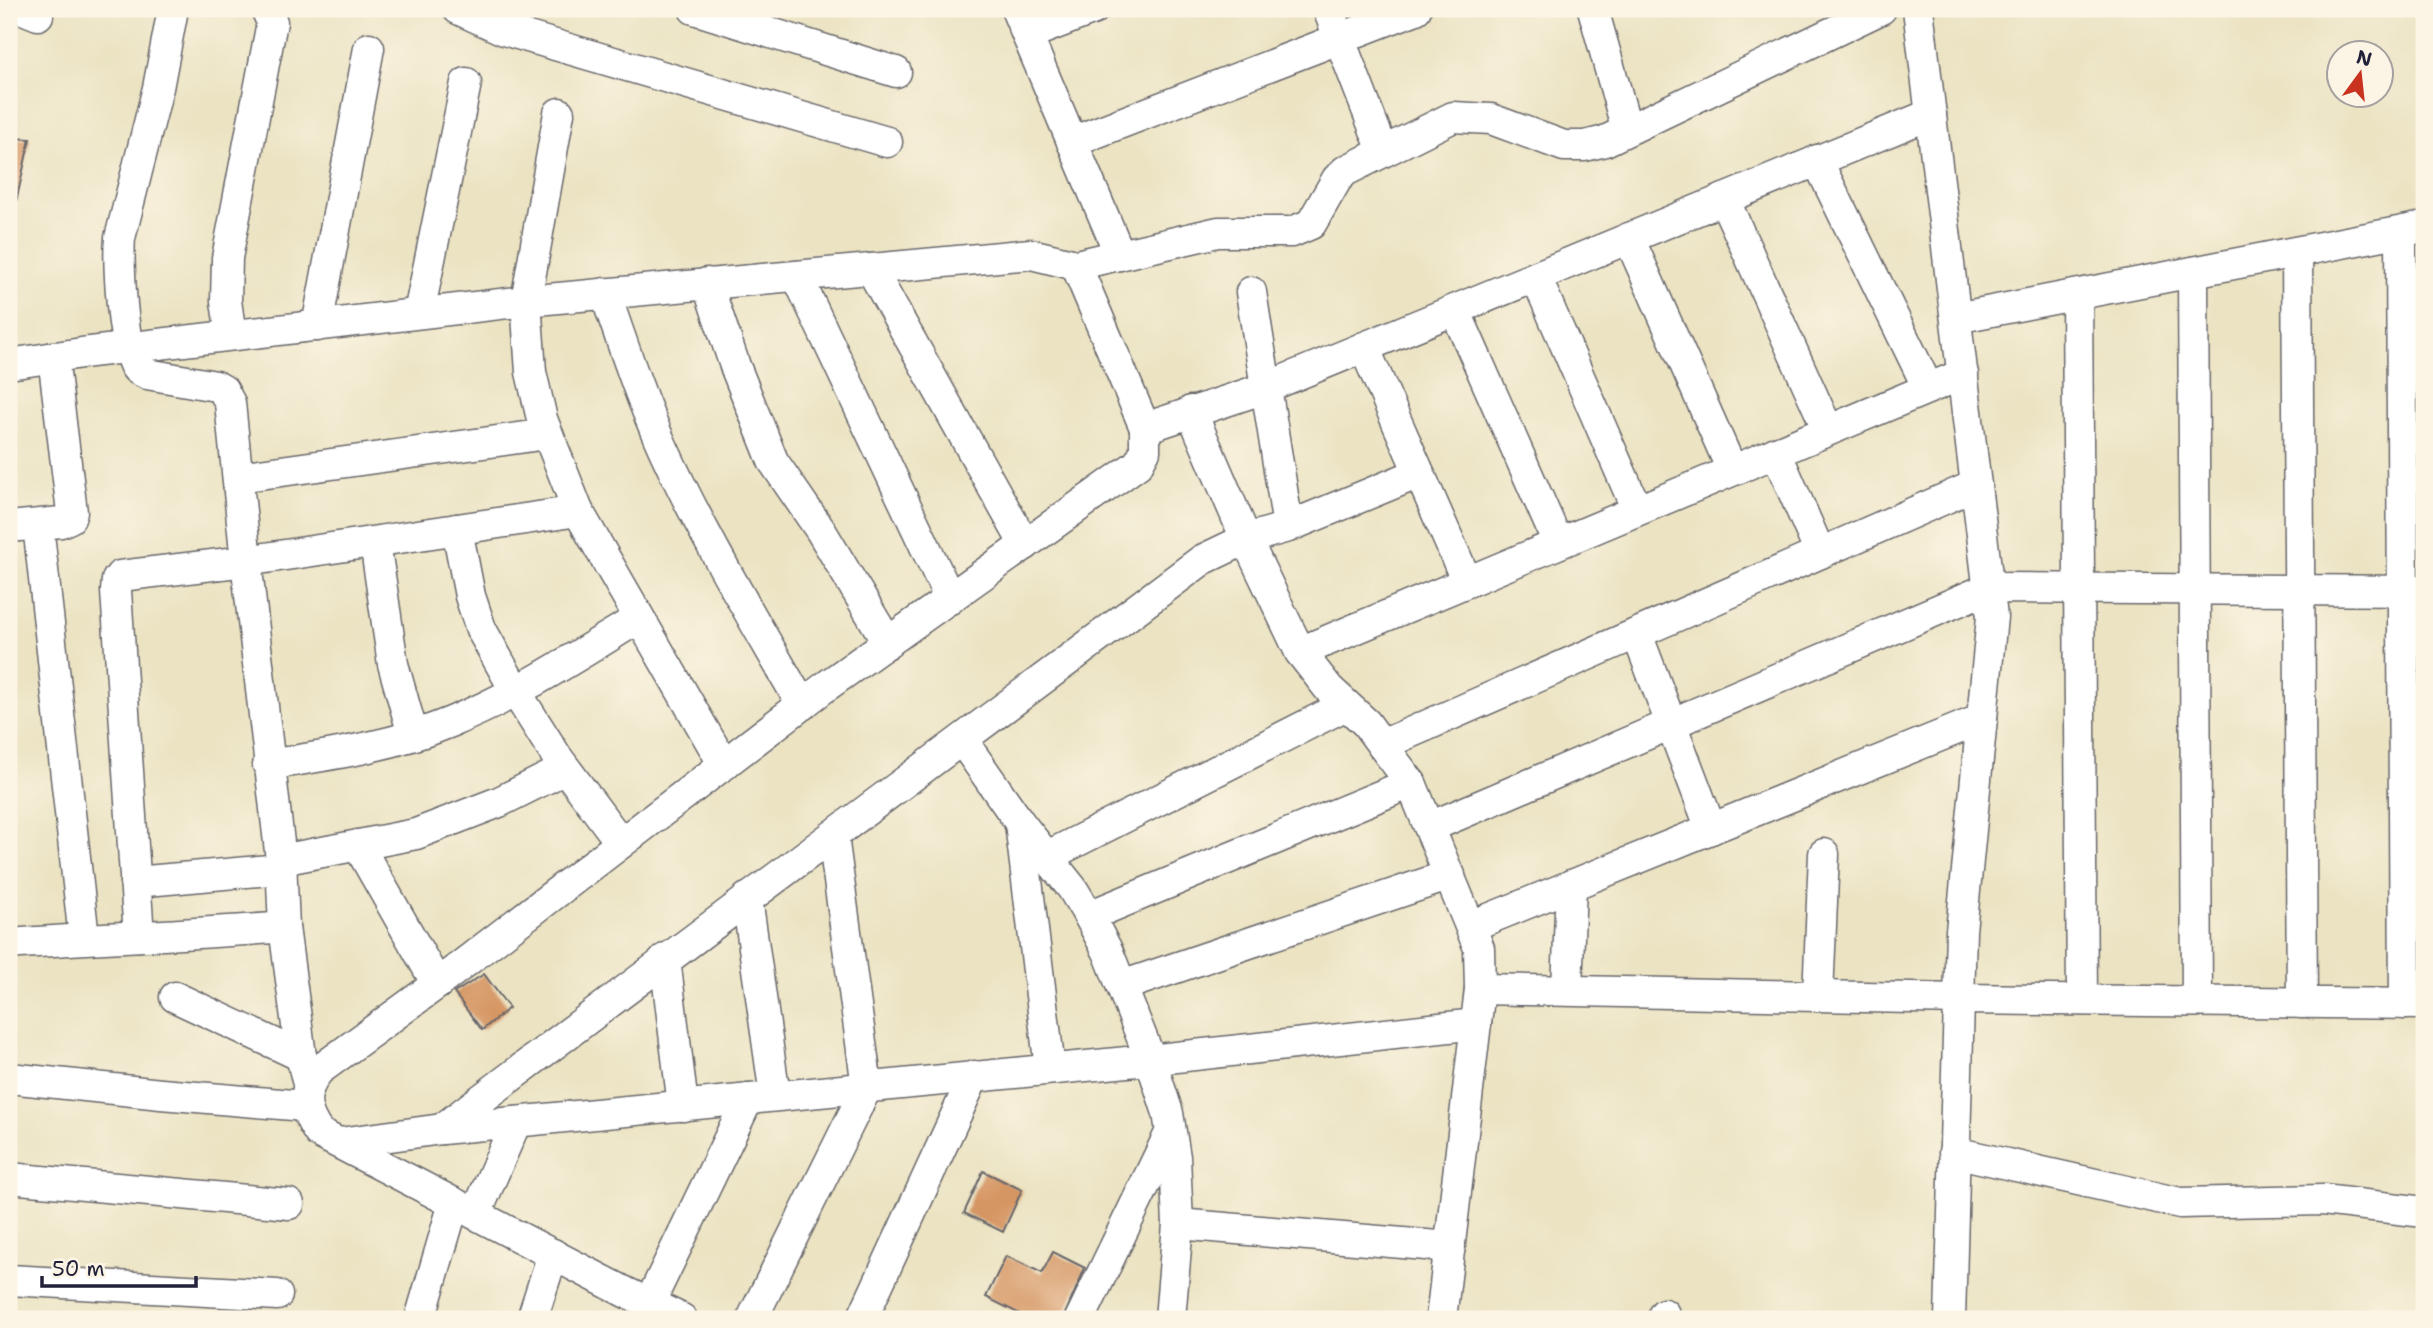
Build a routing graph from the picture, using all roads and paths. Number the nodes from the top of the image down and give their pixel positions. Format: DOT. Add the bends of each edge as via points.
graph roads {
  1 [pos="173,9"];
  2 [pos="266,9"];
  3 [pos="458,9"];
  4 [pos="694,9"];
  5 [pos="1094,9"];
  6 [pos="1328,9"];
  7 [pos="1416,9"];
  8 [pos="1593,9"];
  9 [pos="1881,9"];
  10 [pos="1918,9"];
  11 [pos="1021,22"];
  12 [pos="1341,38"];
  13 [pos="369,48"];
  14 [pos="895,72"];
  15 [pos="466,83"];
  16 [pos="559,113"];
  17 [pos="1931,114"];
  18 [pos="1627,130"];
  19 [pos="887,142"];
  20 [pos="1072,142"];
  21 [pos="1383,151"];
  22 [pos="1817,160"];
  23 [pos="1724,199"];
  24 [pos="2413,230"];
  25 [pos="1629,238"];
  26 [pos="2297,252"];
  27 [pos="1120,254"];
  28 [pos="1076,265"];
  29 [pos="871,269"];
  30 [pos="2193,272"];
  31 [pos="797,275"];
  32 [pos="1536,276"];
  33 [pos="707,284"];
  34 [pos="1251,292"];
  35 [pos="605,293"];
  36 [pos="2077,295"];
  37 [pos="526,301"];
  38 [pos="1455,310"];
  39 [pos="419,313"];
  40 [pos="1956,318"];
  41 [pos="317,326"];
  42 [pos="231,335"];
  43 [pos="129,347"];
  44 [pos="1364,347"];
  45 [pos="53,357"];
  46 [pos="9,364"];
  47 [pos="1963,374"];
  48 [pos="1265,388"];
  49 [pos="1928,388"];
  50 [pos="1191,411"];
  51 [pos="1145,428"];
  52 [pos="1828,430"];
  53 [pos="547,434"];
  54 [pos="1776,452"];
  55 [pos="1732,470"];
  56 [pos="1419,472"];
  57 [pos="238,477"];
  58 [pos="1976,485"];
  59 [pos="1637,510"];
  60 [pos="578,511"];
  61 [pos="38,525"];
  62 [pos="9,527"];
  63 [pos="1288,527"];
  64 [pos="457,529"];
  65 [pos="1246,539"];
  66 [pos="375,542"];
  67 [pos="1558,543"];
  68 [pos="1025,545"];
  69 [pos="1820,554"];
  70 [pos="246,561"];
  71 [pos="1467,582"];
  72 [pos="1989,588"];
  73 [pos="2079,588"];
  74 [pos="2195,589"];
  75 [pos="2299,590"];
  76 [pos="2414,591"];
  77 [pos="950,599"];
  78 [pos="639,618"];
  79 [pos="1637,634"];
  80 [pos="888,643"];
  81 [pos="1300,652"];
  82 [pos="516,692"];
  83 [pos="802,705"];
  84 [pos="1346,705"];
  85 [pos="1982,719"];
  86 [pos="1670,724"];
  87 [pos="413,735"];
  88 [pos="962,740"];
  89 [pos="1382,745"];
  90 [pos="268,765"];
  91 [pos="723,765"];
  92 [pos="565,769"];
  93 [pos="1411,783"];
  94 [pos="1020,823"];
  95 [pos="1430,827"];
  96 [pos="1711,829"];
  97 [pos="833,836"];
  98 [pos="621,843"];
  99 [pos="358,845"];
  100 [pos="1824,854"];
  101 [pos="1048,856"];
  102 [pos="281,864"];
  103 [pos="1450,875"];
  104 [pos="135,882"];
  105 [pos="1571,886"];
  106 [pos="747,898"];
  107 [pos="1089,916"];
  108 [pos="1471,926"];
  109 [pos="284,927"];
  110 [pos="139,936"];
  111 [pos="84,938"];
  112 [pos="9,944"];
  113 [pos="666,959"];
  114 [pos="437,984"];
  115 [pos="1122,986"];
  116 [pos="1480,989"];
  117 [pos="1567,990"];
  118 [pos="1818,996"];
  119 [pos="174,997"];
  120 [pos="1959,999"];
  121 [pos="2082,1000"];
  122 [pos="2197,1001"];
  123 [pos="2302,1003"];
  124 [pos="2415,1004"];
  125 [pos="1476,1024"];
  126 [pos="1150,1058"];
  127 [pos="1050,1069"];
  128 [pos="974,1076"];
  129 [pos="9,1078"];
  130 [pos="305,1082"];
  131 [pos="867,1087"];
  132 [pos="761,1098"];
  133 [pos="683,1106"];
  134 [pos="516,1122"];
  135 [pos="442,1129"];
  136 [pos="1170,1133"];
  137 [pos="340,1143"];
  138 [pos="1955,1152"];
  139 [pos="9,1178"];
  140 [pos="289,1204"];
  141 [pos="465,1209"];
  142 [pos="2424,1212"];
  143 [pos="1178,1224"];
  144 [pos="1450,1247"];
  145 [pos="552,1254"];
  146 [pos="9,1280"];
  147 [pos="276,1295"];
  148 [pos="642,1308"];
  149 [pos="420,1319"];
  150 [pos="531,1319"];
  151 [pos="682,1319"];
  152 [pos="752,1319"];
  153 [pos="862,1319"];
  154 [pos="1080,1319"];
  155 [pos="1170,1319"];
  156 [pos="1441,1319"];
  157 [pos="1950,1319"];
  1 -- 43 [label="street" via="120,238 120,292"];
  2 -- 42 [label="street" via="272,22 227,258"];
  3 -- 19 [label="street" via="504,30"];
  4 -- 14 [label="street"];
  5 -- 11 [label="street"];
  6 -- 12 [label="street"];
  7 -- 12 [label="street"];
  8 -- 18 [label="street"];
  9 -- 18 [label="street"];
  10 -- 17 [label="street"];
  11 -- 20 [label="street"];
  12 -- 20 [label="street"];
  12 -- 21 [label="street"];
  13 -- 41 [label="street"];
  15 -- 39 [label="street"];
  16 -- 37 [label="street"];
  17 -- 22 [label="street"];
  17 -- 40 [label="street"];
  18 -- 21 [label="street" via="1585,146 1564,145 1491,119 1454,117"];
  20 -- 27 [label="street"];
  21 -- 27 [label="street" via="1337,179 1304,229 1218,232"];
  22 -- 23 [label="street"];
  22 -- 49 [label="street"];
  23 -- 25 [label="street"];
  23 -- 52 [label="street"];
  24 -- 26 [label="street"];
  24 -- 76 [label="street"];
  25 -- 32 [label="street"];
  25 -- 55 [label="street"];
  26 -- 30 [label="street"];
  26 -- 75 [label="street"];
  27 -- 28 [label="street"];
  28 -- 29 [label="street" via="1031,254"];
  28 -- 51 [label="street"];
  29 -- 31 [label="street"];
  29 -- 68 [label="street"];
  30 -- 36 [label="street"];
  30 -- 74 [label="street"];
  31 -- 33 [label="street"];
  31 -- 77 [label="street"];
  32 -- 38 [label="street"];
  32 -- 59 [label="street"];
  33 -- 35 [label="street"];
  33 -- 80 [label="street" via="773,461"];
  34 -- 48 [label="street"];
  35 -- 37 [label="street"];
  35 -- 83 [label="street" via="664,450 713,548"];
  36 -- 40 [label="street"];
  36 -- 73 [label="street"];
  37 -- 39 [label="street"];
  37 -- 53 [label="street" via="531,372"];
  38 -- 44 [label="street"];
  38 -- 67 [label="street"];
  39 -- 41 [label="street"];
  40 -- 47 [label="street"];
  41 -- 42 [label="street"];
  42 -- 43 [label="street"];
  43 -- 45 [label="street"];
  43 -- 57 [label="street" via="137,368 146,374 223,390 230,403"];
  44 -- 48 [label="street"];
  44 -- 56 [label="street"];
  45 -- 46 [label="street"];
  45 -- 61 [label="street" via="72,512 61,522"];
  47 -- 49 [label="street"];
  47 -- 58 [label="street"];
  48 -- 50 [label="street"];
  48 -- 63 [label="street"];
  49 -- 52 [label="street"];
  50 -- 51 [label="street"];
  50 -- 65 [label="street"];
  51 -- 68 [label="street" via="1145,451 1138,464"];
  52 -- 54 [label="street"];
  53 -- 57 [label="street"];
  53 -- 60 [label="street"];
  54 -- 55 [label="street"];
  54 -- 69 [label="street"];
  55 -- 59 [label="street"];
  56 -- 63 [label="street"];
  56 -- 71 [label="street"];
  57 -- 70 [label="street"];
  58 -- 69 [label="street"];
  58 -- 72 [label="street"];
  59 -- 67 [label="street"];
  60 -- 64 [label="street"];
  60 -- 78 [label="street"];
  61 -- 62 [label="street"];
  61 -- 111 [label="street"];
  63 -- 65 [label="street"];
  64 -- 66 [label="street"];
  64 -- 82 [label="street" via="481,629"];
  65 -- 81 [label="street"];
  65 -- 88 [label="street" via="1202,560"];
  66 -- 70 [label="street"];
  66 -- 87 [label="street" via="393,664"];
  67 -- 71 [label="street"];
  68 -- 77 [label="street"];
  69 -- 79 [label="street"];
  70 -- 90 [label="street"];
  70 -- 104 [label="street" via="120,576 117,580"];
  71 -- 81 [label="street"];
  72 -- 73 [label="street"];
  72 -- 85 [label="street" via="1993,617"];
  72 -- 86 [label="street"];
  73 -- 74 [label="street"];
  73 -- 121 [label="street"];
  74 -- 75 [label="street"];
  74 -- 122 [label="street"];
  75 -- 76 [label="street"];
  75 -- 123 [label="street"];
  76 -- 124 [label="street"];
  77 -- 80 [label="street"];
  78 -- 82 [label="street"];
  78 -- 91 [label="street"];
  79 -- 86 [label="street"];
  79 -- 89 [label="street"];
  80 -- 83 [label="street"];
  81 -- 84 [label="street"];
  82 -- 87 [label="street"];
  82 -- 92 [label="street"];
  83 -- 91 [label="street"];
  84 -- 89 [label="street"];
  84 -- 101 [label="street"];
  85 -- 96 [label="street"];
  85 -- 120 [label="street" via="1961,931"];
  86 -- 95 [label="street"];
  86 -- 96 [label="street"];
  87 -- 90 [label="street"];
  88 -- 94 [label="street"];
  88 -- 97 [label="street"];
  89 -- 93 [label="street"];
  90 -- 102 [label="street"];
  91 -- 98 [label="street"];
  92 -- 98 [label="street"];
  92 -- 99 [label="street" via="449,822 416,834"];
  93 -- 95 [label="street"];
  93 -- 107 [label="street"];
  94 -- 101 [label="street"];
  94 -- 127 [label="street"];
  95 -- 103 [label="street"];
  96 -- 105 [label="street"];
  97 -- 106 [label="street"];
  97 -- 131 [label="street"];
  98 -- 114 [label="street"];
  99 -- 102 [label="street"];
  99 -- 114 [label="street"];
  100 -- 118 [label="street"];
  101 -- 107 [label="street"];
  102 -- 104 [label="street"];
  102 -- 109 [label="street"];
  103 -- 108 [label="street"];
  103 -- 115 [label="street"];
  104 -- 110 [label="street"];
  105 -- 108 [label="street"];
  105 -- 117 [label="street"];
  106 -- 113 [label="street"];
  106 -- 132 [label="street"];
  107 -- 115 [label="street"];
  108 -- 116 [label="street" via="1479,948"];
  109 -- 110 [label="street"];
  109 -- 130 [label="street"];
  110 -- 111 [label="street"];
  111 -- 112 [label="street"];
  113 -- 133 [label="street"];
  113 -- 135 [label="street"];
  114 -- 130 [label="street"];
  115 -- 126 [label="street"];
  116 -- 117 [label="street"];
  116 -- 125 [label="street"];
  117 -- 118 [label="street"];
  118 -- 120 [label="street"];
  119 -- 130 [label="street"];
  120 -- 121 [label="street"];
  120 -- 138 [label="street"];
  121 -- 122 [label="street"];
  122 -- 123 [label="street"];
  123 -- 124 [label="street"];
  125 -- 126 [label="street"];
  125 -- 144 [label="street"];
  126 -- 127 [label="street"];
  126 -- 136 [label="street"];
  127 -- 128 [label="street"];
  128 -- 131 [label="street"];
  128 -- 153 [label="street"];
  129 -- 130 [label="street" via="161,1094"];
  130 -- 137 [label="street" via="308,1118 319,1133"];
  131 -- 132 [label="street"];
  131 -- 152 [label="street"];
  132 -- 133 [label="street"];
  132 -- 148 [label="street"];
  133 -- 134 [label="street"];
  134 -- 135 [label="street"];
  134 -- 141 [label="street"];
  135 -- 137 [label="street"];
  136 -- 143 [label="street"];
  136 -- 154 [label="street"];
  137 -- 141 [label="street"];
  138 -- 142 [label="street" via="2180,1203 2323,1200"];
  138 -- 157 [label="street"];
  139 -- 140 [label="street"];
  141 -- 145 [label="street"];
  141 -- 149 [label="street"];
  143 -- 144 [label="street"];
  143 -- 155 [label="street"];
  144 -- 156 [label="street"];
  145 -- 148 [label="street"];
  145 -- 150 [label="street"];
  146 -- 147 [label="street"];
  148 -- 151 [label="street"];
}
